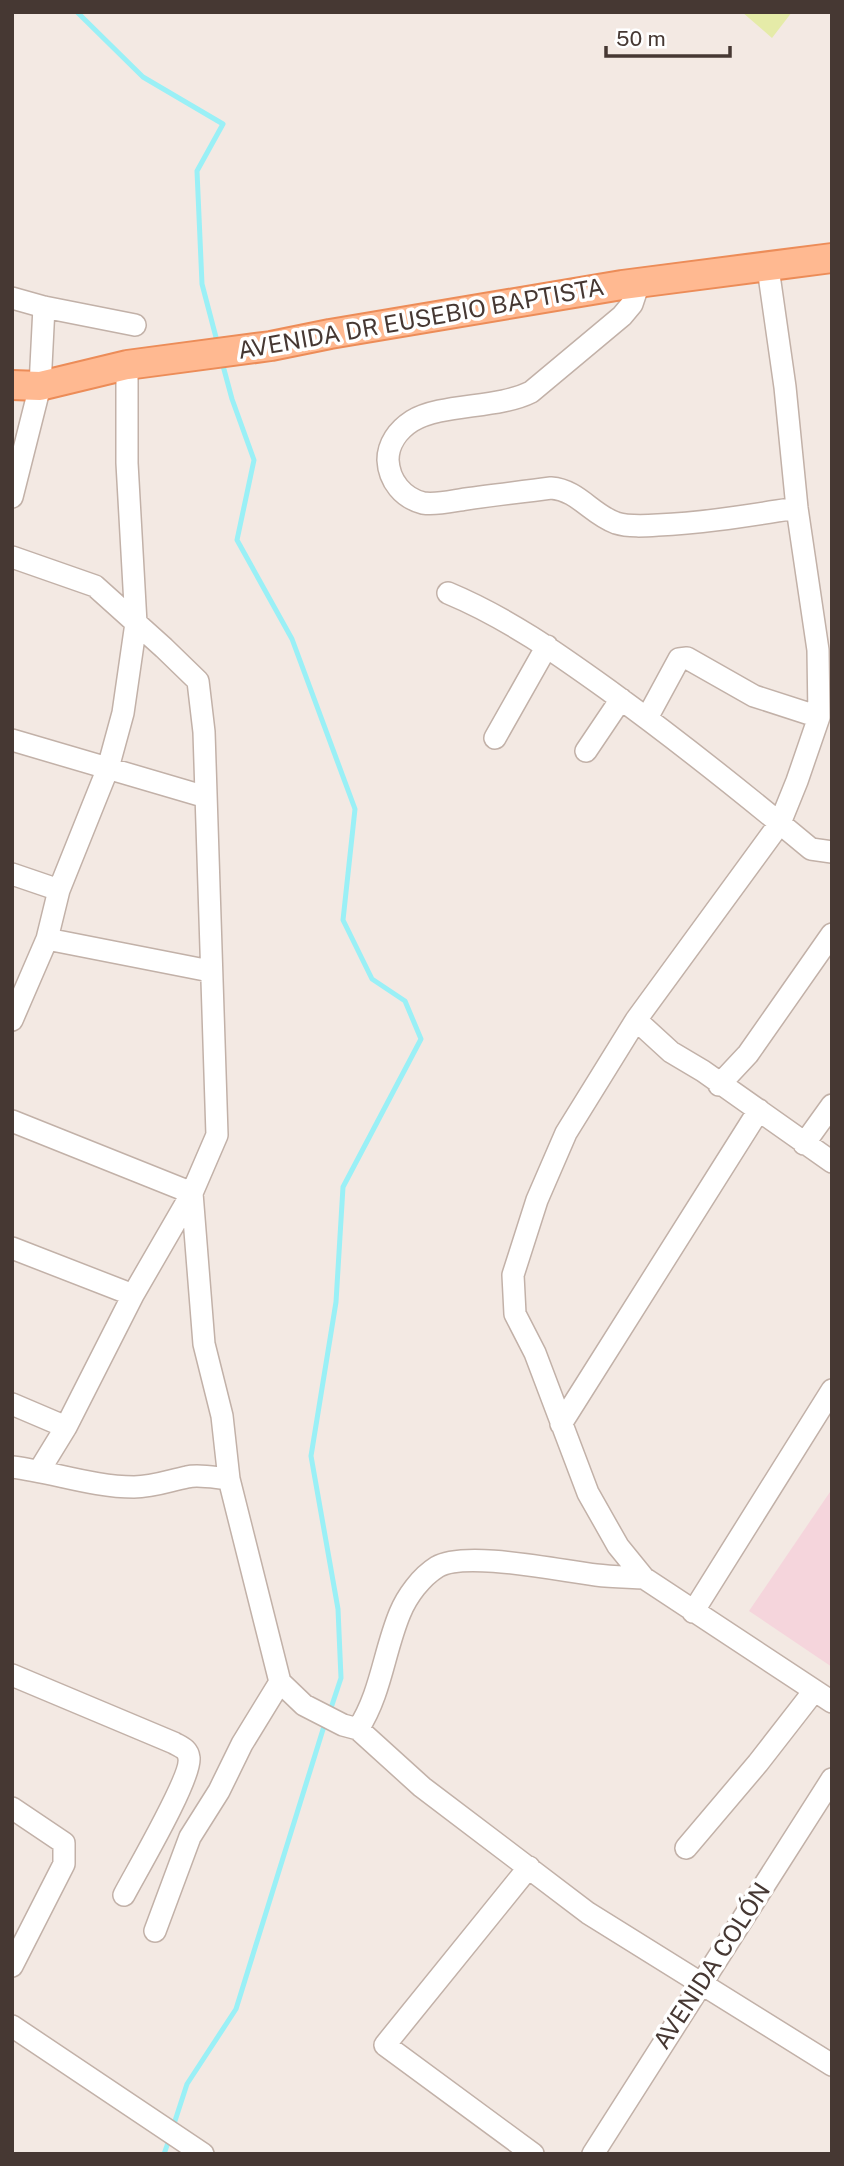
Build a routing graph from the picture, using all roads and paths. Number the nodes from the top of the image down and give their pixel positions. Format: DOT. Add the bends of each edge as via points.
graph roads {
  1 [pos="832,258"];
  2 [pos="768,268"];
  3 [pos="639,283"];
  4 [pos="12,298"];
  5 [pos="44,307"];
  6 [pos="135,325"];
  7 [pos="127,365"];
  8 [pos="26,385"];
  9 [pos="12,497"];
  10 [pos="797,508"];
  11 [pos="12,557"];
  12 [pos="448,593"];
  13 [pos="136,623"];
  14 [pos="547,646"];
  15 [pos="825,649"];
  16 [pos="621,699"];
  17 [pos="819,717"];
  18 [pos="648,718"];
  19 [pos="495,738"];
  20 [pos="12,740"];
  21 [pos="586,751"];
  22 [pos="108,768"];
  23 [pos="206,797"];
  24 [pos="779,823"];
  25 [pos="832,852"];
  26 [pos="12,874"];
  27 [pos="59,890"];
  28 [pos="832,934"];
  29 [pos="47,939"];
  30 [pos="210,971"];
  31 [pos="12,1020"];
  32 [pos="636,1020"];
  33 [pos="719,1085"];
  34 [pos="832,1105"];
  35 [pos="759,1110"];
  36 [pos="12,1121"];
  37 [pos="804,1144"];
  38 [pos="832,1162"];
  39 [pos="192,1193"];
  40 [pos="12,1248"];
  41 [pos="133,1295"];
  42 [pos="832,1390"];
  43 [pos="12,1404"];
  44 [pos="561,1424"];
  45 [pos="66,1427"];
  46 [pos="12,1467"];
  47 [pos="39,1471"];
  48 [pos="229,1479"];
  49 [pos="644,1578"];
  50 [pos="693,1612"];
  51 [pos="12,1675"];
  52 [pos="280,1682"];
  53 [pos="823,1696"];
  54 [pos="351,1727"];
  55 [pos="832,1779"];
  56 [pos="12,1808"];
  57 [pos="170,1808"];
  58 [pos="199,1820"];
  59 [pos="686,1847"];
  60 [pos="528,1867"];
  61 [pos="124,1895"];
  62 [pos="155,1931"];
  63 [pos="12,1966"];
  64 [pos="701,1984"];
  65 [pos="12,2026"];
  66 [pos="832,2065"];
  67 [pos="198,2150"];
  68 [pos="533,2154"];
  69 [pos="593,2154"];
  1 -- 2 [label="main road, AVENIDA DR EUSEBIO BAPTISTA"];
  2 -- 3 [label="main road, AVENIDA DR EUSEBIO BAPTISTA"];
  2 -- 10 [label="street"];
  3 -- 7 [label="main road, AVENIDA DR EUSEBIO BAPTISTA" via="271,346"];
  3 -- 10 [label="street" via="628,310 531,392 430,414 403,428 388,456 397,486 412,498 432,504 560,488 608,519 638,526 691,524"];
  4 -- 5 [label="street"];
  5 -- 6 [label="street"];
  5 -- 8 [label="street"];
  7 -- 8 [label="main road, AVENIDA DR EUSEBIO BAPTISTA"];
  7 -- 13 [label="street"];
  8 -- 9 [label="street"];
  10 -- 15 [label="street"];
  11 -- 13 [label="street" via="95,586"];
  12 -- 14 [label="street" via="482,607"];
  13 -- 22 [label="street" via="123,713"];
  13 -- 23 [label="street" via="198,681"];
  14 -- 16 [label="street"];
  14 -- 19 [label="street"];
  15 -- 17 [label="street"];
  16 -- 18 [label="street"];
  16 -- 21 [label="street"];
  17 -- 18 [label="street" via="754,696 687,657 679,659"];
  17 -- 24 [label="street"];
  18 -- 24 [label="street"];
  20 -- 22 [label="street"];
  22 -- 23 [label="street"];
  22 -- 27 [label="street"];
  23 -- 30 [label="street"];
  24 -- 25 [label="street" via="811,849"];
  24 -- 32 [label="street"];
  26 -- 27 [label="street"];
  27 -- 29 [label="street"];
  28 -- 33 [label="street" via="748,1054"];
  29 -- 30 [label="street"];
  29 -- 31 [label="street"];
  30 -- 39 [label="street" via="217,1135"];
  32 -- 33 [label="street" via="671,1052"];
  32 -- 44 [label="street" via="566,1133 537,1200 513,1275 515,1314"];
  33 -- 35 [label="street"];
  34 -- 37 [label="street"];
  35 -- 37 [label="street"];
  35 -- 44 [label="street"];
  36 -- 39 [label="street"];
  37 -- 38 [label="street"];
  39 -- 41 [label="street"];
  39 -- 48 [label="street" via="204,1344 222,1416"];
  40 -- 41 [label="street"];
  41 -- 45 [label="street"];
  42 -- 50 [label="street"];
  43 -- 45 [label="street"];
  44 -- 49 [label="street" via="588,1493 618,1546"];
  45 -- 47 [label="street"];
  46 -- 47 [label="street"];
  47 -- 48 [label="street" via="134,1487 163,1485 189,1476"];
  48 -- 52 [label="street"];
  49 -- 50 [label="street"];
  49 -- 54 [label="street" via="470,1560 438,1566 419,1581 401,1611 370,1710"];
  50 -- 53 [label="street"];
  51 -- 57 [label="street" via="185,1749 189,1756 185,1779"];
  52 -- 54 [label="street" via="311,1708"];
  52 -- 58 [label="street"];
  53 -- 59 [label="street"];
  54 -- 60 [label="street"];
  55 -- 64 [label="street, AVENIDA COLÓN"];
  56 -- 63 [label="street" via="64,1843 64,1864"];
  57 -- 58 [label="street"];
  57 -- 61 [label="street"];
  58 -- 62 [label="street"];
  60 -- 64 [label="street" via="589,1913"];
  60 -- 68 [label="street" via="386,2045"];
  64 -- 66 [label="street"];
  64 -- 69 [label="street, AVENIDA COLÓN"];
  65 -- 67 [label="street"];
}
